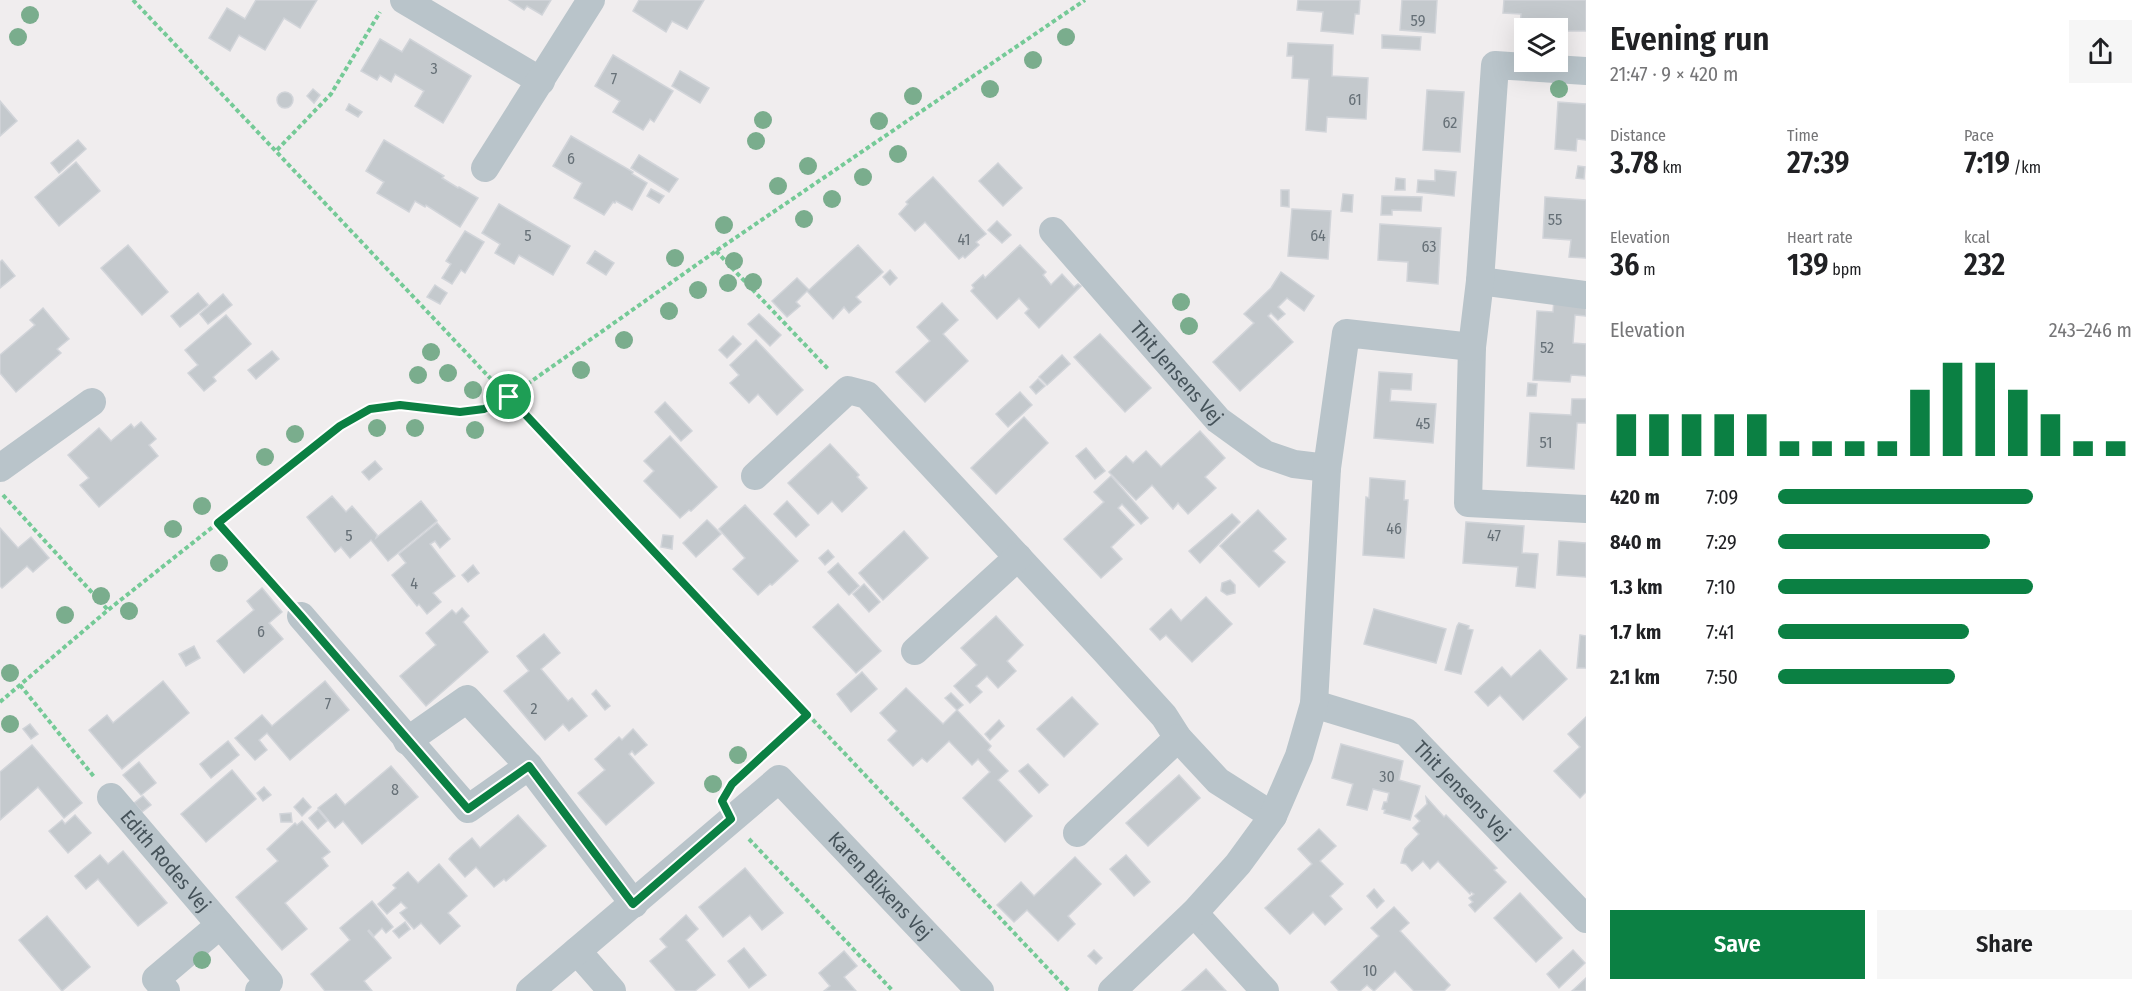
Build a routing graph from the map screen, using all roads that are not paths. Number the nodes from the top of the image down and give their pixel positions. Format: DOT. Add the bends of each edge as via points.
graph roads {
  1 [pos="591,0"];
  2 [pos="393,5"];
  3 [pos="1586,71"];
  4 [pos="541,81"];
  5 [pos="485,168"];
  6 [pos="1053,231"];
  7 [pos="1480,280"];
  8 [pos="1586,295"];
  9 [pos="1472,347"];
  10 [pos="92,402"];
  11 [pos="0,468"];
  12 [pos="1328,468"];
  13 [pos="755,476"];
  14 [pos="1586,509"];
  15 [pos="1018,557"];
  16 [pos="301,616"];
  17 [pos="915,651"];
  18 [pos="1314,704"];
  19 [pos="1178,738"];
  20 [pos="407,741"];
  21 [pos="529,766"];
  22 [pos="111,797"];
  23 [pos="1273,816"];
  24 [pos="1077,833"];
  25 [pos="633,904"];
  26 [pos="1194,913"];
  27 [pos="1586,919"];
  28 [pos="220,925"];
  29 [pos="577,951"];
  30 [pos="166,991"];
  31 [pos="260,991"];
  32 [pos="530,991"];
  33 [pos="612,991"];
  34 [pos="980,991"];
  35 [pos="1112,991"];
  36 [pos="1265,991"];
  1 -- 4 [label="street"];
  2 -- 4 [label="street"];
  3 -- 7 [label="street" via="1496,65"];
  4 -- 5 [label="street"];
  6 -- 12 [label="street, Thit Jensens Vej" via="1218,420 1265,454 1294,464"];
  7 -- 8 [label="street"];
  7 -- 9 [label="street"];
  9 -- 12 [label="street" via="1346,333"];
  9 -- 14 [label="street" via="1468,503"];
  10 -- 11 [label="street"];
  12 -- 18 [label="street"];
  13 -- 15 [label="street" via="848,390 867,395"];
  15 -- 17 [label="street"];
  15 -- 19 [label="street" via="1164,716"];
  16 -- 20 [label="street"];
  18 -- 23 [label="street" via="1299,756"];
  18 -- 27 [label="street, Thit Jensens Vej" via="1406,732"];
  19 -- 23 [label="street" via="1218,781"];
  19 -- 24 [label="street"];
  20 -- 21 [label="street" via="468,699"];
  20 -- 21 [label="street" via="468,809"];
  21 -- 25 [label="street"];
  22 -- 28 [label="street, Edith Rodes Vej"];
  23 -- 26 [label="street" via="1238,864"];
  25 -- 29 [label="street"];
  25 -- 34 [label="street, Karen Blixens Vej" via="779,779"];
  26 -- 35 [label="street"];
  26 -- 36 [label="street"];
  28 -- 30 [label="street, Edith Rodes Vej" via="156,979"];
  28 -- 31 [label="street, Edith Rodes Vej" via="269,982"];
  29 -- 32 [label="street"];
  29 -- 33 [label="street"];
}
